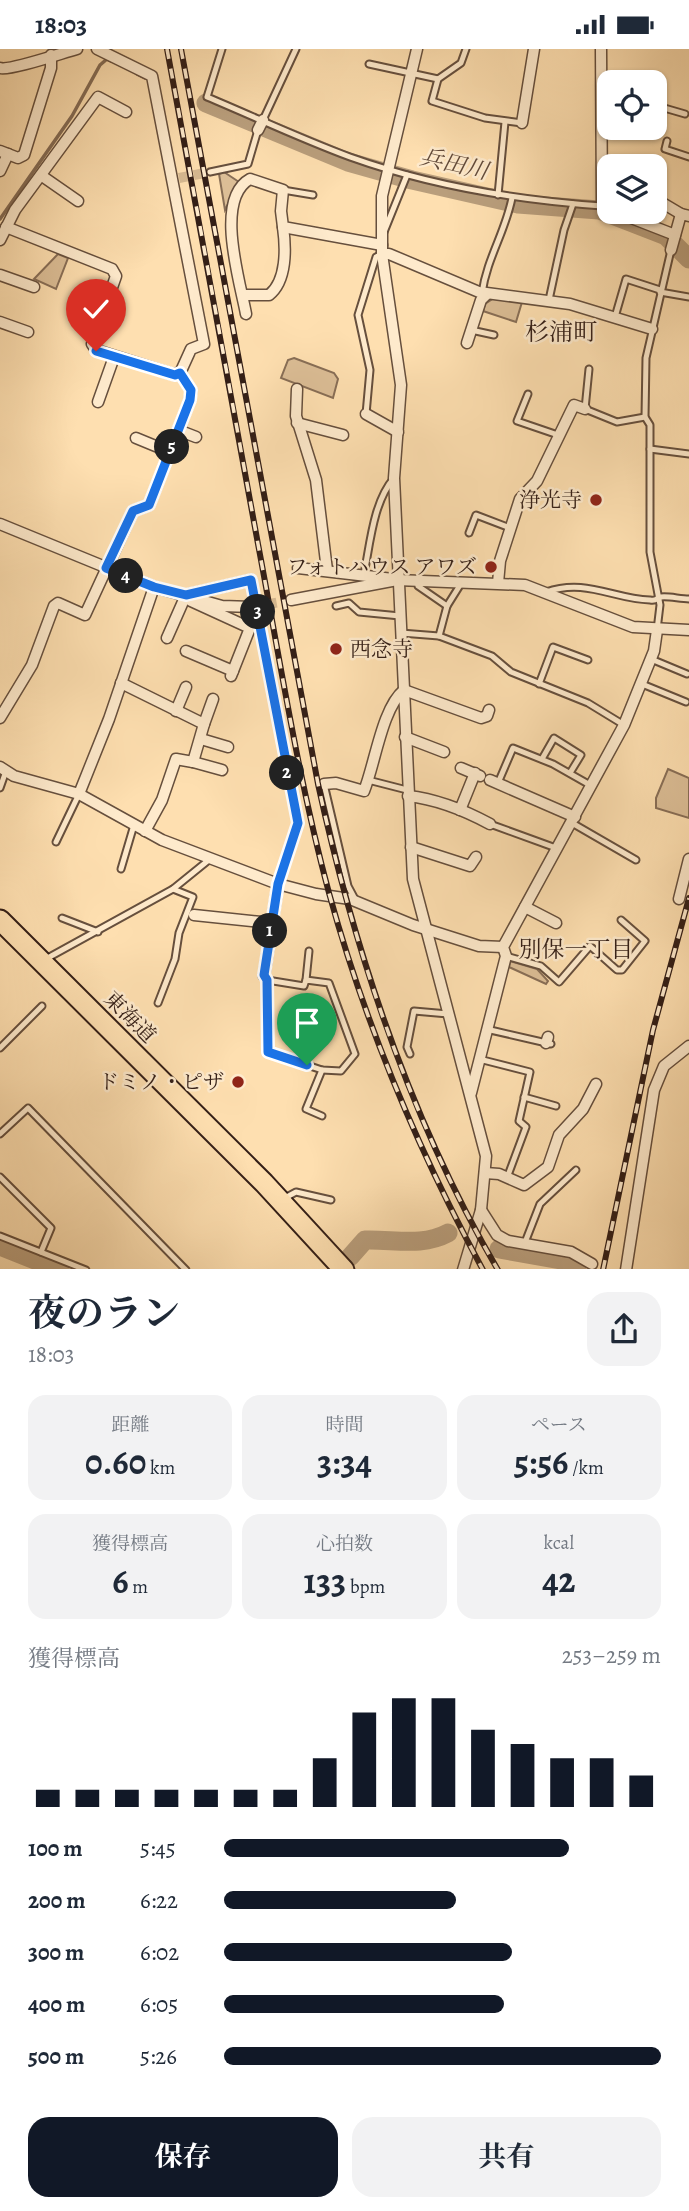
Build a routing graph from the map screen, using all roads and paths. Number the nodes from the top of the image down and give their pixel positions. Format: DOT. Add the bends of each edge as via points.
graph roads {
  1 [pos="77,49"];
  2 [pos="97,49"];
  3 [pos="222,49"];
  4 [pos="296,49"];
  5 [pos="417,49"];
  6 [pos="466,49"];
  7 [pos="534,49"];
  8 [pos="601,49"];
  9 [pos="51,55"];
  10 [pos="369,64"];
  11 [pos="0,68"];
  12 [pos="602,70"];
  13 [pos="411,75"];
  14 [pos="438,79"];
  15 [pos="667,109"];
  16 [pos="126,112"];
  17 [pos="685,114"];
  18 [pos="505,122"];
  19 [pos="522,123"];
  20 [pos="261,124"];
  21 [pos="667,141"];
  22 [pos="4,153"];
  23 [pos="689,156"];
  24 [pos="0,171"];
  25 [pos="387,171"];
  26 [pos="210,172"];
  27 [pos="42,176"];
  28 [pos="406,177"];
  29 [pos="283,190"];
  30 [pos="313,195"];
  31 [pos="498,195"];
  32 [pos="78,201"];
  33 [pos="512,201"];
  34 [pos="667,203"];
  35 [pos="572,207"];
  36 [pos="597,208"];
  37 [pos="685,215"];
  38 [pos="640,224"];
  39 [pos="6,227"];
  40 [pos="283,227"];
  41 [pos="0,240"];
  42 [pos="673,241"];
  43 [pos="382,245"];
  44 [pos="0,275"];
  45 [pos="34,287"];
  46 [pos="660,291"];
  47 [pos="485,293"];
  48 [pos="243,295"];
  49 [pos="689,297"];
  50 [pos="549,300"];
  51 [pos="246,314"];
  52 [pos="615,317"];
  53 [pos="0,322"];
  54 [pos="652,328"];
  55 [pos="471,330"];
  56 [pos="28,332"];
  57 [pos="494,335"];
  58 [pos="467,343"];
  59 [pos="114,356"];
  60 [pos="589,369"];
  61 [pos="180,373"];
  62 [pos="297,389"];
  63 [pos="528,394"];
  64 [pos="98,402"];
  65 [pos="585,409"];
  66 [pos="366,414"];
  67 [pos="645,417"];
  68 [pos="297,423"];
  69 [pos="178,430"];
  70 [pos="398,432"];
  71 [pos="343,435"];
  72 [pos="558,435"];
  73 [pos="195,437"];
  74 [pos="136,438"];
  75 [pos="650,449"];
  76 [pos="170,451"];
  77 [pos="689,454"];
  78 [pos="394,478"];
  79 [pos="0,524"];
  80 [pos="510,528"];
  81 [pos="469,533"];
  82 [pos="106,568"];
  83 [pos="298,568"];
  84 [pos="327,570"];
  85 [pos="364,574"];
  86 [pos="251,580"];
  87 [pos="397,580"];
  88 [pos="417,580"];
  89 [pos="462,582"];
  90 [pos="498,583"];
  91 [pos="154,587"];
  92 [pos="546,592"];
  93 [pos="186,595"];
  94 [pos="659,598"];
  95 [pos="689,599"];
  96 [pos="291,600"];
  97 [pos="193,603"];
  98 [pos="447,606"];
  99 [pos="336,607"];
  100 [pos="400,616"];
  101 [pos="657,630"];
  102 [pos="689,630"];
  103 [pos="401,633"];
  104 [pos="439,636"];
  105 [pos="167,638"];
  106 [pos="186,651"];
  107 [pos="651,659"];
  108 [pos="588,660"];
  109 [pos="687,674"];
  110 [pos="121,683"];
  111 [pos="539,684"];
  112 [pos="642,684"];
  113 [pos="186,687"];
  114 [pos="404,690"];
  115 [pos="213,699"];
  116 [pos="686,702"];
  117 [pos="489,710"];
  118 [pos="176,711"];
  119 [pos="0,718"];
  120 [pos="204,725"];
  121 [pos="624,725"];
  122 [pos="405,737"];
  123 [pos="201,739"];
  124 [pos="228,747"];
  125 [pos="444,752"];
  126 [pos="542,759"];
  127 [pos="193,762"];
  128 [pos="461,768"];
  129 [pos="3,769"];
  130 [pos="222,770"];
  131 [pos="570,773"];
  132 [pos="487,779"];
  133 [pos="369,780"];
  134 [pos="324,784"];
  135 [pos="593,787"];
  136 [pos="0,788"];
  137 [pos="407,793"];
  138 [pos="79,794"];
  139 [pos="460,810"];
  140 [pos="574,820"];
  141 [pos="489,824"];
  142 [pos="134,825"];
  143 [pos="145,831"];
  144 [pos="56,842"];
  145 [pos="411,847"];
  146 [pos="556,848"];
  147 [pos="476,857"];
  148 [pos="210,859"];
  149 [pos="689,859"];
  150 [pos="636,860"];
  151 [pos="121,869"];
  152 [pos="278,884"];
  153 [pos="173,889"];
  154 [pos="678,899"];
  155 [pos="356,901"];
  156 [pos="525,907"];
  157 [pos="194,915"];
  158 [pos="62,918"];
  159 [pos="0,920"];
  160 [pos="621,920"];
  161 [pos="556,922"];
  162 [pos="271,923"];
  163 [pos="426,930"];
  164 [pos="99,932"];
  165 [pos="309,951"];
  166 [pos="505,951"];
  167 [pos="42,962"];
  168 [pos="266,978"];
  169 [pos="306,979"];
  170 [pos="158,1003"];
  171 [pos="42,1006"];
  172 [pos="448,1014"];
  173 [pos="486,1029"];
  174 [pos="309,1036"];
  175 [pos="548,1041"];
  176 [pos="689,1046"];
  177 [pos="0,1048"];
  178 [pos="410,1054"];
  179 [pos="479,1059"];
  180 [pos="307,1065"];
  181 [pos="322,1070"];
  182 [pos="596,1084"];
  183 [pos="470,1097"];
  184 [pos="524,1097"];
  185 [pos="556,1106"];
  186 [pos="322,1116"];
  187 [pos="0,1133"];
  188 [pos="576,1170"];
  189 [pos="485,1173"];
  190 [pos="0,1177"];
  191 [pos="507,1178"];
  192 [pos="331,1200"];
  193 [pos="280,1201"];
  194 [pos="481,1210"];
  195 [pos="0,1236"];
  196 [pos="524,1245"];
  197 [pos="41,1252"];
  198 [pos="592,1264"];
  199 [pos="86,1269"];
  200 [pos="186,1269"];
  201 [pos="344,1269"];
  202 [pos="463,1269"];
  203 [pos="625,1269"];
  1 -- 9 [label="street"];
  2 -- 61 [label="street" via="152,76 204,344 191,349"];
  3 -- 20 [label="lane" via="207,97"];
  4 -- 20 [label="lane"];
  5 -- 13 [label="street"];
  6 -- 14 [label="lane" via="461,63"];
  7 -- 19 [label="street"];
  8 -- 12 [label="street"];
  9 -- 11 [label="street" via="8,70"];
  9 -- 22 [label="street" via="24,155 18,158"];
  10 -- 13 [label="lane"];
  13 -- 14 [label="lane"];
  13 -- 25 [label="street"];
  14 -- 18 [label="lane" via="432,101"];
  15 -- 17 [label="lane"];
  16 -- 27 [label="street" via="98,97"];
  18 -- 19 [label="lane"];
  18 -- 31 [label="lane"];
  20 -- 25 [label="lane"];
  20 -- 26 [label="lane" via="248,164"];
  21 -- 23 [label="lane" via="665,149"];
  22 -- 24 [label="street"];
  25 -- 28 [label="lane"];
  25 -- 43 [label="street"];
  27 -- 32 [label="street"];
  27 -- 39 [label="street"];
  28 -- 31 [label="lane"];
  28 -- 43 [label="lane"];
  29 -- 30 [label="lane"];
  29 -- 40 [label="street"];
  29 -- 48 [label="street" via="250,179 243,183 232,206 229,214"];
  31 -- 33 [label="lane"];
  33 -- 35 [label="lane"];
  33 -- 47 [label="lane" via="486,267"];
  34 -- 37 [label="street"];
  35 -- 36 [label="lane"];
  35 -- 50 [label="lane"];
  37 -- 42 [label="street"];
  38 -- 42 [label="street"];
  39 -- 41 [label="street"];
  39 -- 59 [label="street" via="112,269 116,276 92,344 96,351"];
  40 -- 43 [label="street"];
  40 -- 48 [label="street" via="287,250 276,289 269,295"];
  42 -- 46 [label="lane"];
  43 -- 47 [label="street" via="389,254"];
  43 -- 66 [label="lane" via="358,315 370,370"];
  43 -- 70 [label="street" via="401,385"];
  44 -- 45 [label="street"];
  46 -- 49 [label="lane"];
  46 -- 52 [label="lane" via="626,279"];
  46 -- 54 [label="lane"];
  47 -- 50 [label="street"];
  47 -- 55 [label="street"];
  48 -- 51 [label="street"];
  50 -- 52 [label="street"];
  52 -- 54 [label="street"];
  53 -- 56 [label="street"];
  54 -- 67 [label="lane" via="646,358"];
  55 -- 57 [label="lane"];
  55 -- 58 [label="street"];
  59 -- 61 [label="street"];
  59 -- 64 [label="street"];
  60 -- 65 [label="lane"];
  61 -- 69 [label="street" via="191,390"];
  62 -- 68 [label="street"];
  63 -- 72 [label="lane" via="517,421"];
  65 -- 67 [label="lane" via="617,422"];
  65 -- 72 [label="street" via="574,405"];
  66 -- 70 [label="street"];
  67 -- 75 [label="lane" via="650,425"];
  68 -- 71 [label="street"];
  68 -- 84 [label="street" via="316,479"];
  69 -- 73 [label="street"];
  69 -- 76 [label="street"];
  70 -- 78 [label="street"];
  72 -- 80 [label="street" via="537,481 520,499"];
  74 -- 76 [label="street"];
  75 -- 77 [label="lane"];
  75 -- 94 [label="lane" via="650,552"];
  76 -- 82 [label="street" via="149,505 133,511"];
  78 -- 85 [label="lane" via="375,524"];
  78 -- 87 [label="street"];
  79 -- 82 [label="street"];
  80 -- 81 [label="lane" via="476,515"];
  80 -- 90 [label="street"];
  82 -- 91 [label="street"];
  82 -- 119 [label="street" via="85,615 54,605 32,665"];
  83 -- 84 [label="street"];
  84 -- 85 [label="street"];
  85 -- 87 [label="street"];
  86 -- 93 [label="street"];
  86 -- 152 [label="lane" via="298,823"];
  87 -- 88 [label="street"];
  87 -- 96 [label="street"];
  87 -- 100 [label="street"];
  88 -- 89 [label="street"];
  88 -- 98 [label="lane" via="418,586"];
  89 -- 90 [label="street"];
  89 -- 98 [label="lane"];
  90 -- 92 [label="street"];
  91 -- 93 [label="street"];
  91 -- 110 [label="street"];
  92 -- 94 [label="lane" via="565,586 599,588 653,601"];
  92 -- 101 [label="street" via="629,626"];
  93 -- 97 [label="street"];
  93 -- 97 [label="street" via="249,609"];
  93 -- 105 [label="street"];
  94 -- 95 [label="lane"];
  94 -- 101 [label="lane"];
  97 -- 106 [label="street" via="250,628 232,673"];
  98 -- 104 [label="lane"];
  99 -- 100 [label="lane" via="349,603 359,612"];
  100 -- 103 [label="street"];
  101 -- 102 [label="street"];
  101 -- 107 [label="street"];
  103 -- 104 [label="lane"];
  103 -- 114 [label="street"];
  104 -- 111 [label="lane" via="492,656 511,672"];
  107 -- 109 [label="lane"];
  107 -- 112 [label="street"];
  108 -- 111 [label="lane" via="553,647"];
  110 -- 118 [label="street"];
  110 -- 138 [label="street"];
  111 -- 121 [label="lane" via="588,703"];
  112 -- 116 [label="lane"];
  112 -- 121 [label="street"];
  113 -- 118 [label="street"];
  114 -- 117 [label="street" via="481,718"];
  114 -- 122 [label="street"];
  114 -- 133 [label="street" via="387,718"];
  115 -- 120 [label="street"];
  118 -- 120 [label="street"];
  120 -- 123 [label="street"];
  121 -- 135 [label="street"];
  122 -- 125 [label="street"];
  122 -- 137 [label="street"];
  123 -- 124 [label="street"];
  123 -- 127 [label="street"];
  126 -- 131 [label="lane"];
  126 -- 131 [label="lane" via="554,738 580,754"];
  126 -- 132 [label="lane" via="513,748"];
  127 -- 130 [label="street"];
  127 -- 143 [label="street" via="176,759"];
  128 -- 132 [label="street"];
  129 -- 136 [label="lane"];
  129 -- 138 [label="street"];
  131 -- 135 [label="lane"];
  132 -- 139 [label="street"];
  132 -- 140 [label="street"];
  133 -- 134 [label="street" via="364,791"];
  133 -- 137 [label="lane"];
  134 -- 155 [label="lane" via="348,886"];
  135 -- 140 [label="street"];
  137 -- 139 [label="street"];
  137 -- 145 [label="street"];
  138 -- 142 [label="street"];
  138 -- 144 [label="lane"];
  139 -- 141 [label="street"];
  140 -- 146 [label="street"];
  140 -- 150 [label="lane"];
  141 -- 146 [label="lane"];
  142 -- 143 [label="street"];
  142 -- 151 [label="lane"];
  143 -- 148 [label="street"];
  145 -- 147 [label="street" via="470,866"];
  145 -- 163 [label="street" via="413,879"];
  146 -- 156 [label="street"];
  148 -- 152 [label="street"];
  148 -- 153 [label="lane"];
  149 -- 154 [label="street"];
  152 -- 155 [label="street"];
  152 -- 162 [label="street"];
  153 -- 164 [label="lane"];
  153 -- 170 [label="lane" via="193,897"];
  155 -- 163 [label="street"];
  156 -- 161 [label="street"];
  156 -- 166 [label="street"];
  157 -- 162 [label="street"];
  158 -- 164 [label="lane"];
  159 -- 167 [label="highway, 東海道"];
  160 -- 166 [label="lane" via="645,941 622,970 590,946 559,982 541,966"];
  162 -- 168 [label="street"];
  163 -- 166 [label="street"];
  163 -- 172 [label="street"];
  164 -- 167 [label="lane" via="55,951"];
  165 -- 169 [label="lane"];
  166 -- 173 [label="street"];
  167 -- 193 [label="highway, 東海道"];
  168 -- 169 [label="lane" via="304,986"];
  168 -- 180 [label="lane" via="268,1052"];
  169 -- 181 [label="lane" via="329,983 355,1054 341,1072"];
  171 -- 177 [label="lane"];
  172 -- 178 [label="lane" via="414,1011 407,1047"];
  172 -- 183 [label="street"];
  173 -- 175 [label="lane"];
  173 -- 179 [label="street"];
  174 -- 180 [label="lane"];
  176 -- 203 [label="street" via="664,1066 654,1090"];
  179 -- 183 [label="street"];
  179 -- 184 [label="lane" via="530,1072"];
  180 -- 181 [label="lane"];
  181 -- 186 [label="lane" via="306,1109"];
  182 -- 191 [label="street" via="583,1109 559,1135 548,1167 524,1185"];
  183 -- 189 [label="street" via="486,1156"];
  184 -- 185 [label="lane"];
  184 -- 191 [label="lane" via="519,1121 526,1127"];
  187 -- 200 [label="lane" via="28,1108"];
  188 -- 196 [label="lane" via="540,1205"];
  189 -- 191 [label="street"];
  189 -- 194 [label="street"];
  190 -- 197 [label="lane" via="51,1228"];
  192 -- 193 [label="lane" via="296,1192"];
  193 -- 201 [label="highway, 東海道"];
  194 -- 196 [label="street" via="497,1235"];
  194 -- 202 [label="street"];
  195 -- 197 [label="lane"];
  196 -- 198 [label="street" via="571,1252"];
  197 -- 199 [label="lane"];
}
